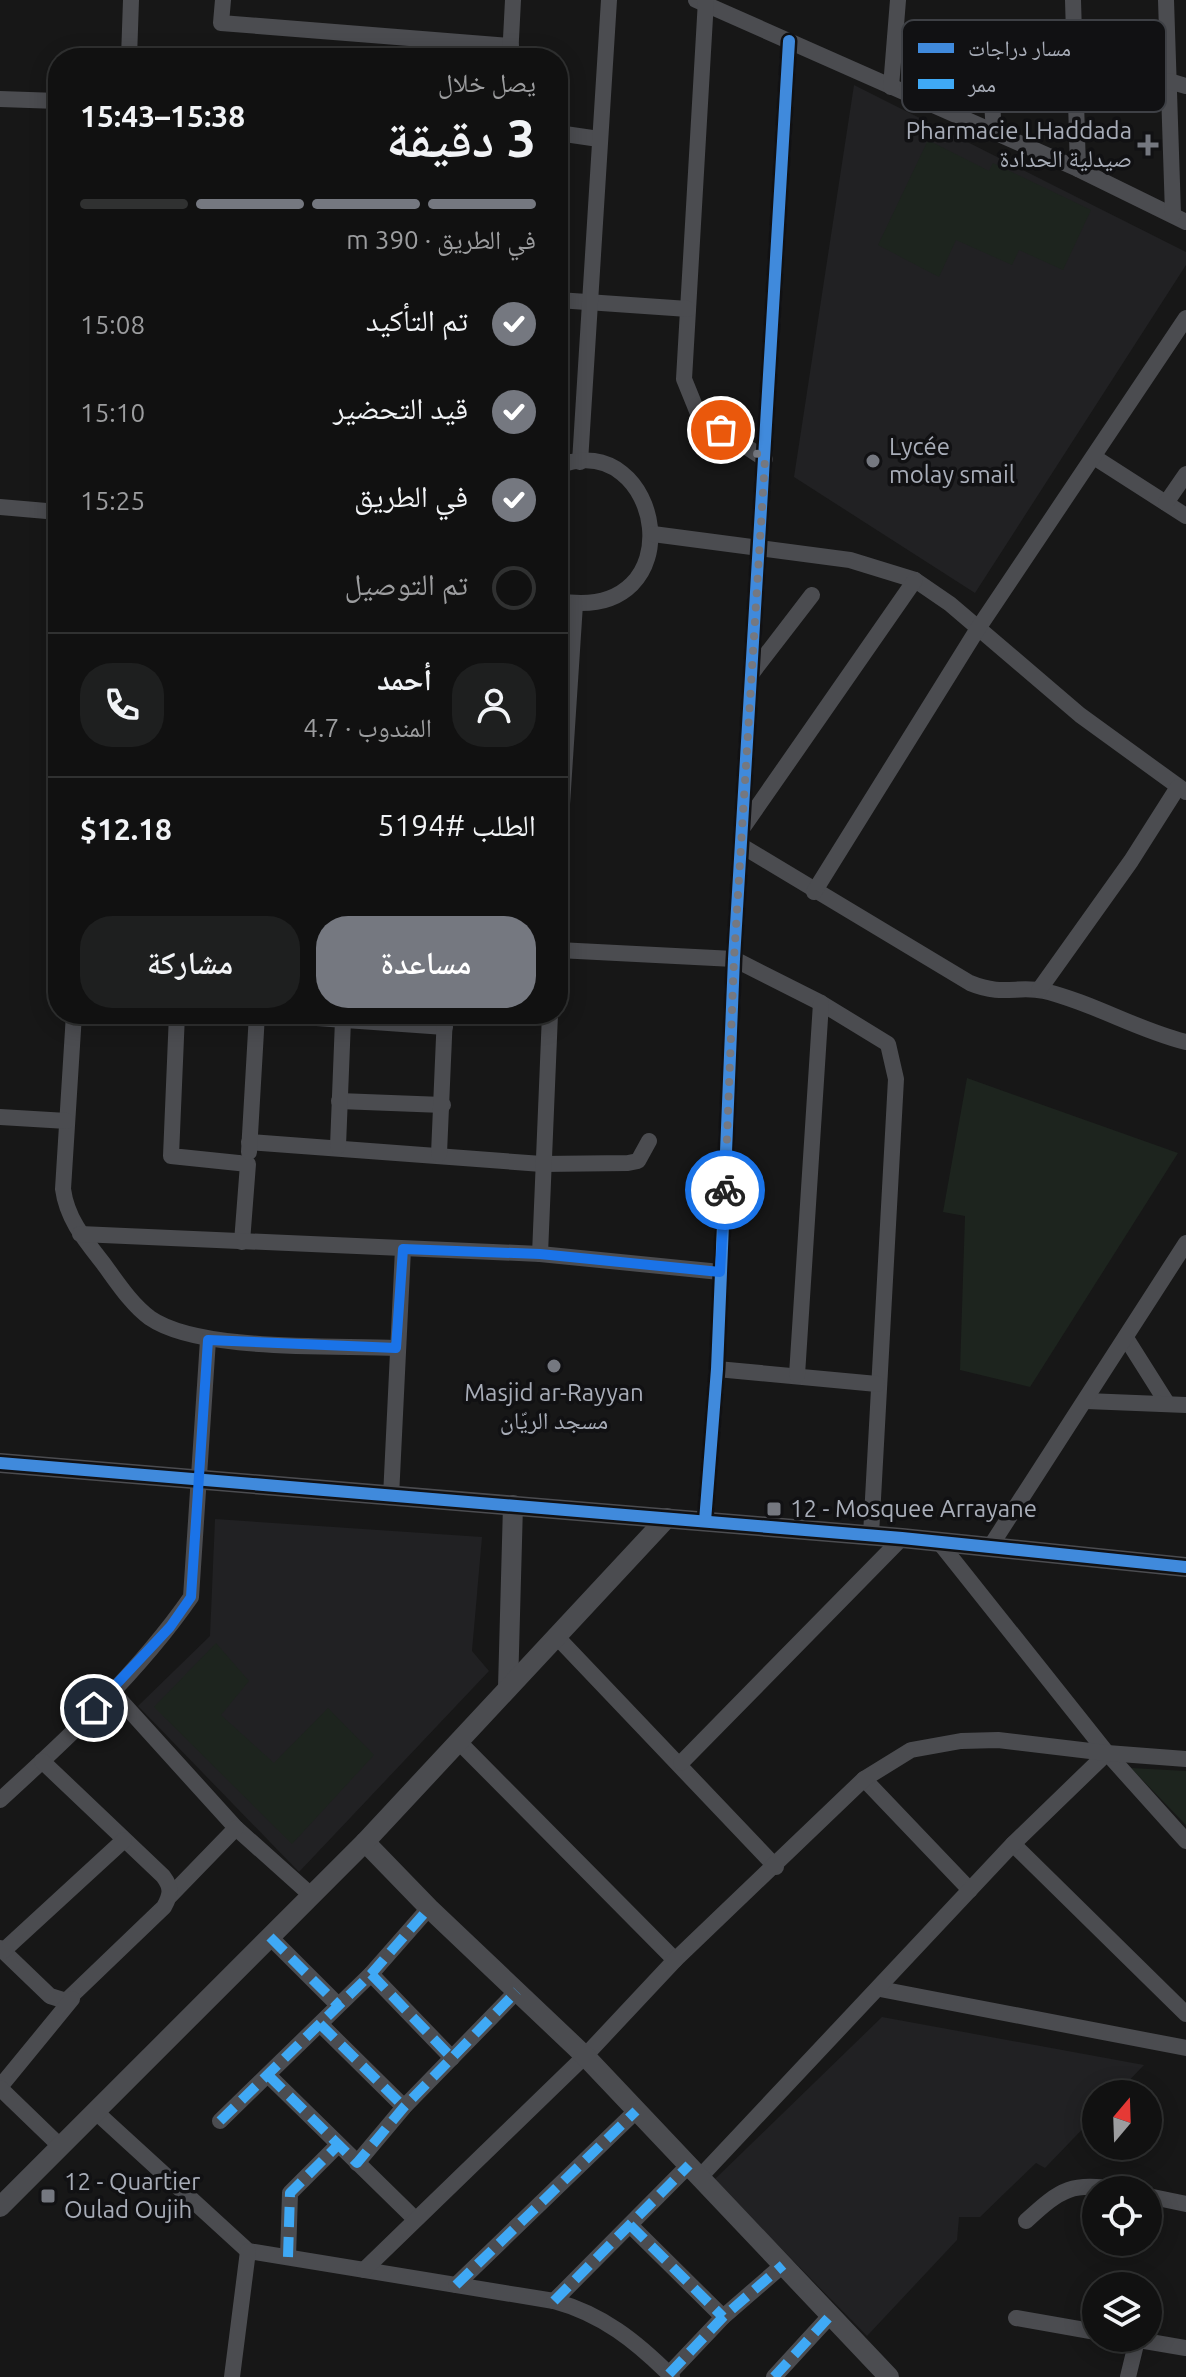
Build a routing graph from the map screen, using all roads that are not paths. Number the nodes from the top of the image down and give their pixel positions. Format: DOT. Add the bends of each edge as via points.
graph roads {
  1 [pos="131,0"];
  2 [pos="223,0"];
  3 [pos="513,0"];
  4 [pos="609,0"];
  5 [pos="898,0"];
  6 [pos="1073,0"];
  7 [pos="1166,0"];
  8 [pos="703,2"];
  9 [pos="1073,20"];
  10 [pos="895,38"];
  11 [pos="902,39"];
  12 [pos="789,41"];
  13 [pos="129,48"];
  14 [pos="470,48"];
  15 [pos="510,48"];
  16 [pos="1178,84"];
  17 [pos="891,87"];
  18 [pos="902,92"];
  19 [pos="0,99"];
  20 [pos="48,101"];
  21 [pos="948,112"];
  22 [pos="993,112"];
  23 [pos="1076,112"];
  24 [pos="994,132"];
  25 [pos="568,134"];
  26 [pos="599,139"];
  27 [pos="1078,169"];
  28 [pos="1179,218"];
  29 [pos="568,300"];
  30 [pos="590,301"];
  31 [pos="688,309"];
  32 [pos="1186,318"];
  33 [pos="1094,457"];
  34 [pos="765,459"];
  35 [pos="580,462"];
  36 [pos="568,464"];
  37 [pos="1186,474"];
  38 [pos="1166,503"];
  39 [pos="0,507"];
  40 [pos="48,511"];
  41 [pos="1186,516"];
  42 [pos="653,534"];
  43 [pos="761,546"];
  44 [pos="915,580"];
  45 [pos="812,595"];
  46 [pos="568,602"];
  47 [pos="977,630"];
  48 [pos="751,673"];
  49 [pos="1182,790"];
  50 [pos="743,827"];
  51 [pos="742,846"];
  52 [pos="814,892"];
  53 [pos="568,951"];
  54 [pos="734,959"];
  55 [pos="1039,990"];
  56 [pos="821,1003"];
  57 [pos="73,1024"];
  58 [pos="177,1024"];
  59 [pos="257,1024"];
  60 [pos="343,1024"];
  61 [pos="445,1024"];
  62 [pos="549,1024"];
  63 [pos="1186,1042"];
  64 [pos="339,1101"];
  65 [pos="443,1105"];
  66 [pos="0,1117"];
  67 [pos="67,1121"];
  68 [pos="649,1141"];
  69 [pos="249,1142"];
  70 [pos="338,1146"];
  71 [pos="439,1154"];
  72 [pos="248,1164"];
  73 [pos="542,1164"];
  74 [pos="80,1234"];
  75 [pos="242,1242"];
  76 [pos="1186,1243"];
  77 [pos="403,1249"];
  78 [pos="540,1254"];
  79 [pos="720,1272"];
  80 [pos="1126,1338"];
  81 [pos="208,1340"];
  82 [pos="396,1348"];
  83 [pos="717,1369"];
  84 [pos="797,1375"];
  85 [pos="877,1384"];
  86 [pos="1086,1401"];
  87 [pos="1167,1403"];
  88 [pos="1186,1405"];
  89 [pos="0,1463"];
  90 [pos="199,1482"];
  91 [pos="391,1497"];
  92 [pos="513,1505"];
  93 [pos="667,1518"];
  94 [pos="705,1521"];
  95 [pos="871,1535"];
  96 [pos="902,1538"];
  97 [pos="939,1542"];
  98 [pos="990,1547"];
  99 [pos="1186,1567"];
  100 [pos="557,1637"];
  101 [pos="508,1688"];
  102 [pos="111,1690"];
  103 [pos="460,1743"];
  104 [pos="1107,1753"];
  105 [pos="1186,1759"];
  106 [pos="42,1761"];
  107 [pos="681,1763"];
  108 [pos="864,1779"];
  109 [pos="0,1800"];
  110 [pos="236,1828"];
  111 [pos="124,1840"];
  112 [pos="1186,1841"];
  113 [pos="365,1842"];
  114 [pos="1013,1844"];
  115 [pos="776,1867"];
  116 [pos="970,1890"];
  117 [pos="170,1896"];
  118 [pos="312,1896"];
  119 [pos="429,1908"];
  120 [pos="270,1937"];
  121 [pos="1,1950"];
  122 [pos="675,1960"];
  123 [pos="371,1974"];
  124 [pos="880,1989"];
  125 [pos="517,1991"];
  126 [pos="72,1999"];
  127 [pos="338,2005"];
  128 [pos="1186,2014"];
  129 [pos="320,2024"];
  130 [pos="1186,2048"];
  131 [pos="585,2056"];
  132 [pos="452,2058"];
  133 [pos="268,2075"];
  134 [pos="0,2087"];
  135 [pos="404,2107"];
  136 [pos="636,2111"];
  137 [pos="96,2112"];
  138 [pos="220,2121"];
  139 [pos="338,2145"];
  140 [pos="60,2146"];
  141 [pos="357,2163"];
  142 [pos="694,2171"];
  143 [pos="1082,2188"];
  144 [pos="1162,2199"];
  145 [pos="1186,2204"];
  146 [pos="0,2207"];
  147 [pos="415,2219"];
  148 [pos="1026,2221"];
  149 [pos="630,2225"];
  150 [pos="248,2251"];
  151 [pos="288,2257"];
  152 [pos="783,2265"];
  153 [pos="364,2270"];
  154 [pos="456,2285"];
  155 [pos="554,2301"];
  156 [pos="723,2317"];
  157 [pos="829,2317"];
  158 [pos="1016,2318"];
  159 [pos="1082,2330"];
  160 [pos="1162,2344"];
  161 [pos="1186,2348"];
  162 [pos="1131,2352"];
  163 [pos="670,2375"];
  164 [pos="232,2377"];
  165 [pos="774,2377"];
  166 [pos="889,2377"];
  167 [pos="1128,2377"];
  1 -- 13 [label="street"];
  2 -- 14 [label="street" via="221,23"];
  3 -- 15 [label="street"];
  4 -- 26 [label="street"];
  5 -- 10 [label="street"];
  6 -- 9 [label="street"];
  7 -- 16 [label="street"];
  8 -- 12 [label="street"];
  8 -- 31 [label="street"];
  10 -- 11 [label="street"];
  10 -- 17 [label="street"];
  12 -- 17 [label="street"];
  12 -- 34 [label="street"];
  16 -- 28 [label="street"];
  17 -- 18 [label="street"];
  19 -- 20 [label="street"];
  21 -- 24 [label="street"];
  22 -- 24 [label="street"];
  23 -- 27 [label="street"];
  24 -- 27 [label="street"];
  25 -- 26 [label="street"];
  26 -- 30 [label="street"];
  27 -- 28 [label="street"];
  29 -- 30 [label="street"];
  30 -- 31 [label="street"];
  30 -- 35 [label="street"];
  31 -- 34 [label="street" via="684,379 690,399 699,416"];
  32 -- 33 [label="street"];
  33 -- 38 [label="street"];
  33 -- 47 [label="street"];
  34 -- 43 [label="street"];
  35 -- 36 [label="street"];
  35 -- 42 [label="street" via="618,471 634,485 647,506"];
  37 -- 38 [label="street"];
  38 -- 41 [label="street"];
  39 -- 40 [label="street"];
  42 -- 43 [label="street"];
  42 -- 46 [label="street" via="639,575 621,592 605,600"];
  43 -- 44 [label="street" via="871,564"];
  43 -- 48 [label="street"];
  44 -- 47 [label="street"];
  44 -- 50 [label="street"];
  45 -- 48 [label="street"];
  47 -- 49 [label="street"];
  47 -- 52 [label="street"];
  48 -- 50 [label="street"];
  49 -- 55 [label="street"];
  50 -- 51 [label="street"];
  51 -- 52 [label="street"];
  51 -- 54 [label="street"];
  52 -- 55 [label="street" via="970,983 1002,993"];
  53 -- 54 [label="street"];
  54 -- 56 [label="street"];
  54 -- 79 [label="street"];
  55 -- 63 [label="street"];
  56 -- 84 [label="street"];
  56 -- 85 [label="street" via="888,1044 895,1064"];
  57 -- 67 [label="street"];
  58 -- 72 [label="street" via="171,1156"];
  59 -- 69 [label="street"];
  60 -- 64 [label="street"];
  61 -- 65 [label="street"];
  62 -- 73 [label="street"];
  64 -- 65 [label="street"];
  64 -- 70 [label="street"];
  65 -- 71 [label="street"];
  66 -- 67 [label="street"];
  67 -- 74 [label="street" via="64,1198"];
  68 -- 73 [label="street" via="638,1161"];
  69 -- 70 [label="street"];
  69 -- 72 [label="street"];
  70 -- 71 [label="street"];
  71 -- 73 [label="street"];
  72 -- 75 [label="street"];
  73 -- 78 [label="street"];
  74 -- 75 [label="street"];
  74 -- 81 [label="street" via="150,1318 185,1336"];
  75 -- 77 [label="street"];
  76 -- 80 [label="street"];
  77 -- 78 [label="street"];
  77 -- 82 [label="street"];
  78 -- 79 [label="street"];
  79 -- 83 [label="street"];
  80 -- 86 [label="street"];
  80 -- 87 [label="street"];
  81 -- 82 [label="street"];
  81 -- 90 [label="street"];
  82 -- 91 [label="street"];
  83 -- 84 [label="street"];
  83 -- 94 [label="street"];
  84 -- 85 [label="street"];
  85 -- 95 [label="street"];
  86 -- 87 [label="street"];
  86 -- 98 [label="street"];
  87 -- 88 [label="street"];
  89 -- 90 [label="street"];
  90 -- 91 [label="street"];
  90 -- 102 [label="street" via="191,1597"];
  91 -- 92 [label="street"];
  92 -- 93 [label="street"];
  92 -- 101 [label="street"];
  93 -- 94 [label="street"];
  93 -- 100 [label="street"];
  94 -- 95 [label="street"];
  95 -- 96 [label="street"];
  96 -- 97 [label="street"];
  96 -- 107 [label="street"];
  97 -- 98 [label="street"];
  97 -- 104 [label="street"];
  98 -- 99 [label="street"];
  100 -- 101 [label="street"];
  100 -- 107 [label="street"];
  101 -- 103 [label="street"];
  102 -- 106 [label="street"];
  102 -- 110 [label="street"];
  103 -- 113 [label="street"];
  103 -- 122 [label="street"];
  104 -- 105 [label="street"];
  104 -- 108 [label="street" via="998,1740 961,1741 911,1750"];
  104 -- 112 [label="street"];
  104 -- 114 [label="street"];
  106 -- 109 [label="street"];
  106 -- 111 [label="street"];
  107 -- 115 [label="street"];
  108 -- 115 [label="street"];
  108 -- 116 [label="street"];
  110 -- 117 [label="street"];
  110 -- 118 [label="street"];
  111 -- 117 [label="street" via="170,1885"];
  111 -- 121 [label="street"];
  113 -- 118 [label="street"];
  113 -- 119 [label="street"];
  114 -- 116 [label="street"];
  114 -- 128 [label="street"];
  115 -- 122 [label="street"];
  116 -- 124 [label="street"];
  117 -- 126 [label="street"];
  118 -- 120 [label="street"];
  119 -- 123 [label="street"];
  119 -- 125 [label="street"];
  120 -- 127 [label="street"];
  120 -- 137 [label="street"];
  121 -- 126 [label="street" via="50,1996 60,2002"];
  122 -- 131 [label="street"];
  123 -- 127 [label="street"];
  123 -- 132 [label="street"];
  124 -- 130 [label="street"];
  124 -- 142 [label="street"];
  125 -- 131 [label="street"];
  125 -- 132 [label="street"];
  126 -- 134 [label="street"];
  127 -- 129 [label="street"];
  129 -- 133 [label="street"];
  129 -- 135 [label="street"];
  131 -- 136 [label="street"];
  131 -- 147 [label="street"];
  132 -- 135 [label="street"];
  133 -- 138 [label="street"];
  133 -- 139 [label="street"];
  134 -- 140 [label="street"];
  135 -- 141 [label="street"];
  136 -- 142 [label="street"];
  136 -- 154 [label="street"];
  137 -- 140 [label="street"];
  137 -- 150 [label="street"];
  139 -- 141 [label="street"];
  139 -- 151 [label="street" via="290,2193"];
  140 -- 146 [label="street"];
  141 -- 147 [label="street"];
  142 -- 149 [label="street"];
  142 -- 152 [label="street"];
  143 -- 148 [label="street" via="1056,2193"];
  144 -- 145 [label="street"];
  147 -- 153 [label="street"];
  149 -- 155 [label="street"];
  149 -- 156 [label="street"];
  150 -- 151 [label="street"];
  150 -- 164 [label="street"];
  151 -- 153 [label="street"];
  152 -- 156 [label="street"];
  152 -- 157 [label="street"];
  153 -- 154 [label="street"];
  154 -- 155 [label="street"];
  155 -- 163 [label="street" via="610,2323"];
  156 -- 163 [label="street"];
  157 -- 165 [label="street"];
  157 -- 166 [label="street"];
  158 -- 159 [label="street"];
  160 -- 161 [label="street"];
  162 -- 167 [label="street"];
}
